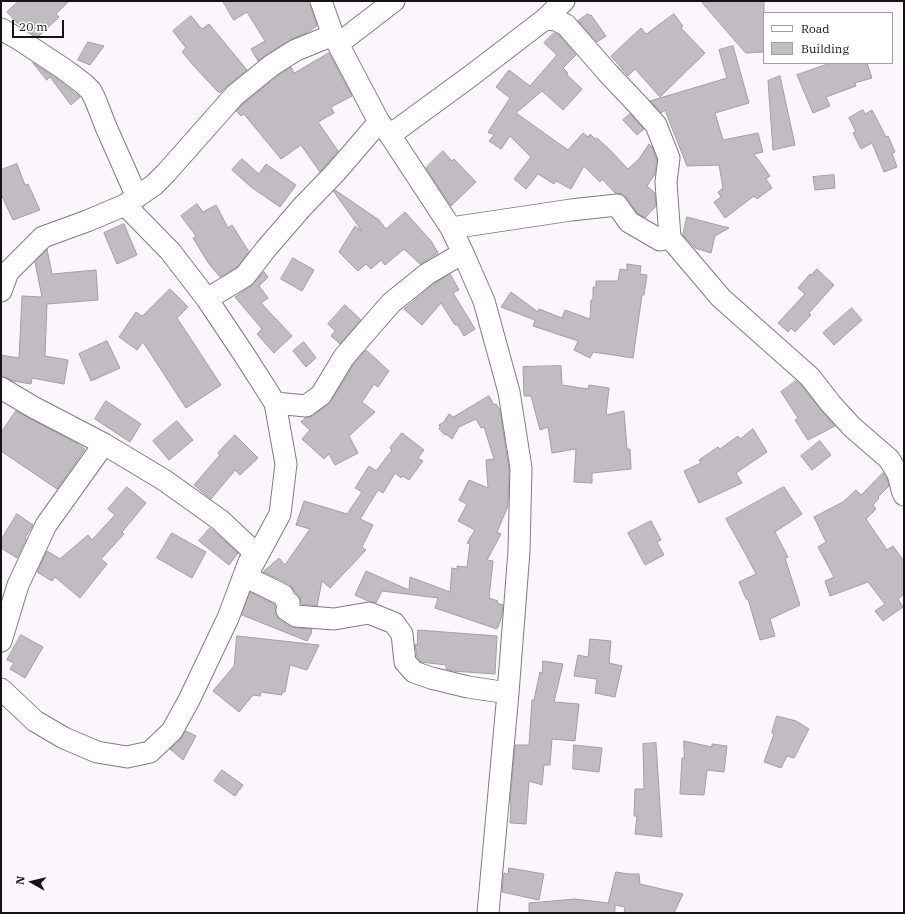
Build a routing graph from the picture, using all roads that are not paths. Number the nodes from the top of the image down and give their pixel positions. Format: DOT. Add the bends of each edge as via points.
graph roads {
  1 [pos="321,1"];
  2 [pos="394,1"];
  3 [pos="564,1"];
  4 [pos="545,19"];
  5 [pos="1,29"];
  6 [pos="335,39"];
  7 [pos="385,128"];
  8 [pos="131,201"];
  9 [pos="451,228"];
  10 [pos="670,238"];
  11 [pos="464,253"];
  12 [pos="4,266"];
  13 [pos="1,291"];
  14 [pos="207,299"];
  15 [pos="1,388"];
  16 [pos="275,403"];
  17 [pos="104,444"];
  18 [pos="904,495"];
  19 [pos="253,550"];
  20 [pos="246,577"];
  21 [pos="1,641"];
  22 [pos="1,689"];
  23 [pos="508,693"];
  24 [pos="488,913"];
  1 -- 6 [label="street"];
  2 -- 6 [label="street"];
  3 -- 4 [label="street"];
  4 -- 7 [label="street" via="472,75"];
  4 -- 10 [label="street" via="556,20 566,26 656,125 669,158 666,182"];
  5 -- 8 [label="street" via="64,69 91,91"];
  6 -- 7 [label="street"];
  6 -- 8 [label="street" via="296,50 272,65 235,95 154,185"];
  7 -- 9 [label="street"];
  7 -- 14 [label="street" via="303,206 244,276"];
  8 -- 12 [label="street" via="43,237"];
  8 -- 14 [label="street"];
  9 -- 10 [label="street" via="617,205 629,222 660,240"];
  9 -- 11 [label="street"];
  10 -- 18 [label="street" via="721,298 810,377 852,427 889,459 898,474"];
  11 -- 16 [label="street" via="427,274 391,303 344,357 321,395 306,406"];
  11 -- 23 [label="street" via="484,301 509,392 521,468"];
  12 -- 13 [label="street"];
  14 -- 16 [label="street"];
  15 -- 17 [label="street"];
  16 -- 20 [label="street" via="286,464 280,514"];
  17 -- 19 [label="street" via="164,480 220,520"];
  17 -- 21 [label="street" via="46,525 18,585"];
  19 -- 20 [label="street"];
  19 -- 22 [label="street" via="228,618 189,700 172,731 150,752 126,757 97,752 64,738 35,721"];
  20 -- 23 [label="street" via="283,595 289,603 287,610 296,616 334,619 369,613 394,623 402,634 406,662 414,672 468,687"];
  23 -- 24 [label="street"];
}
